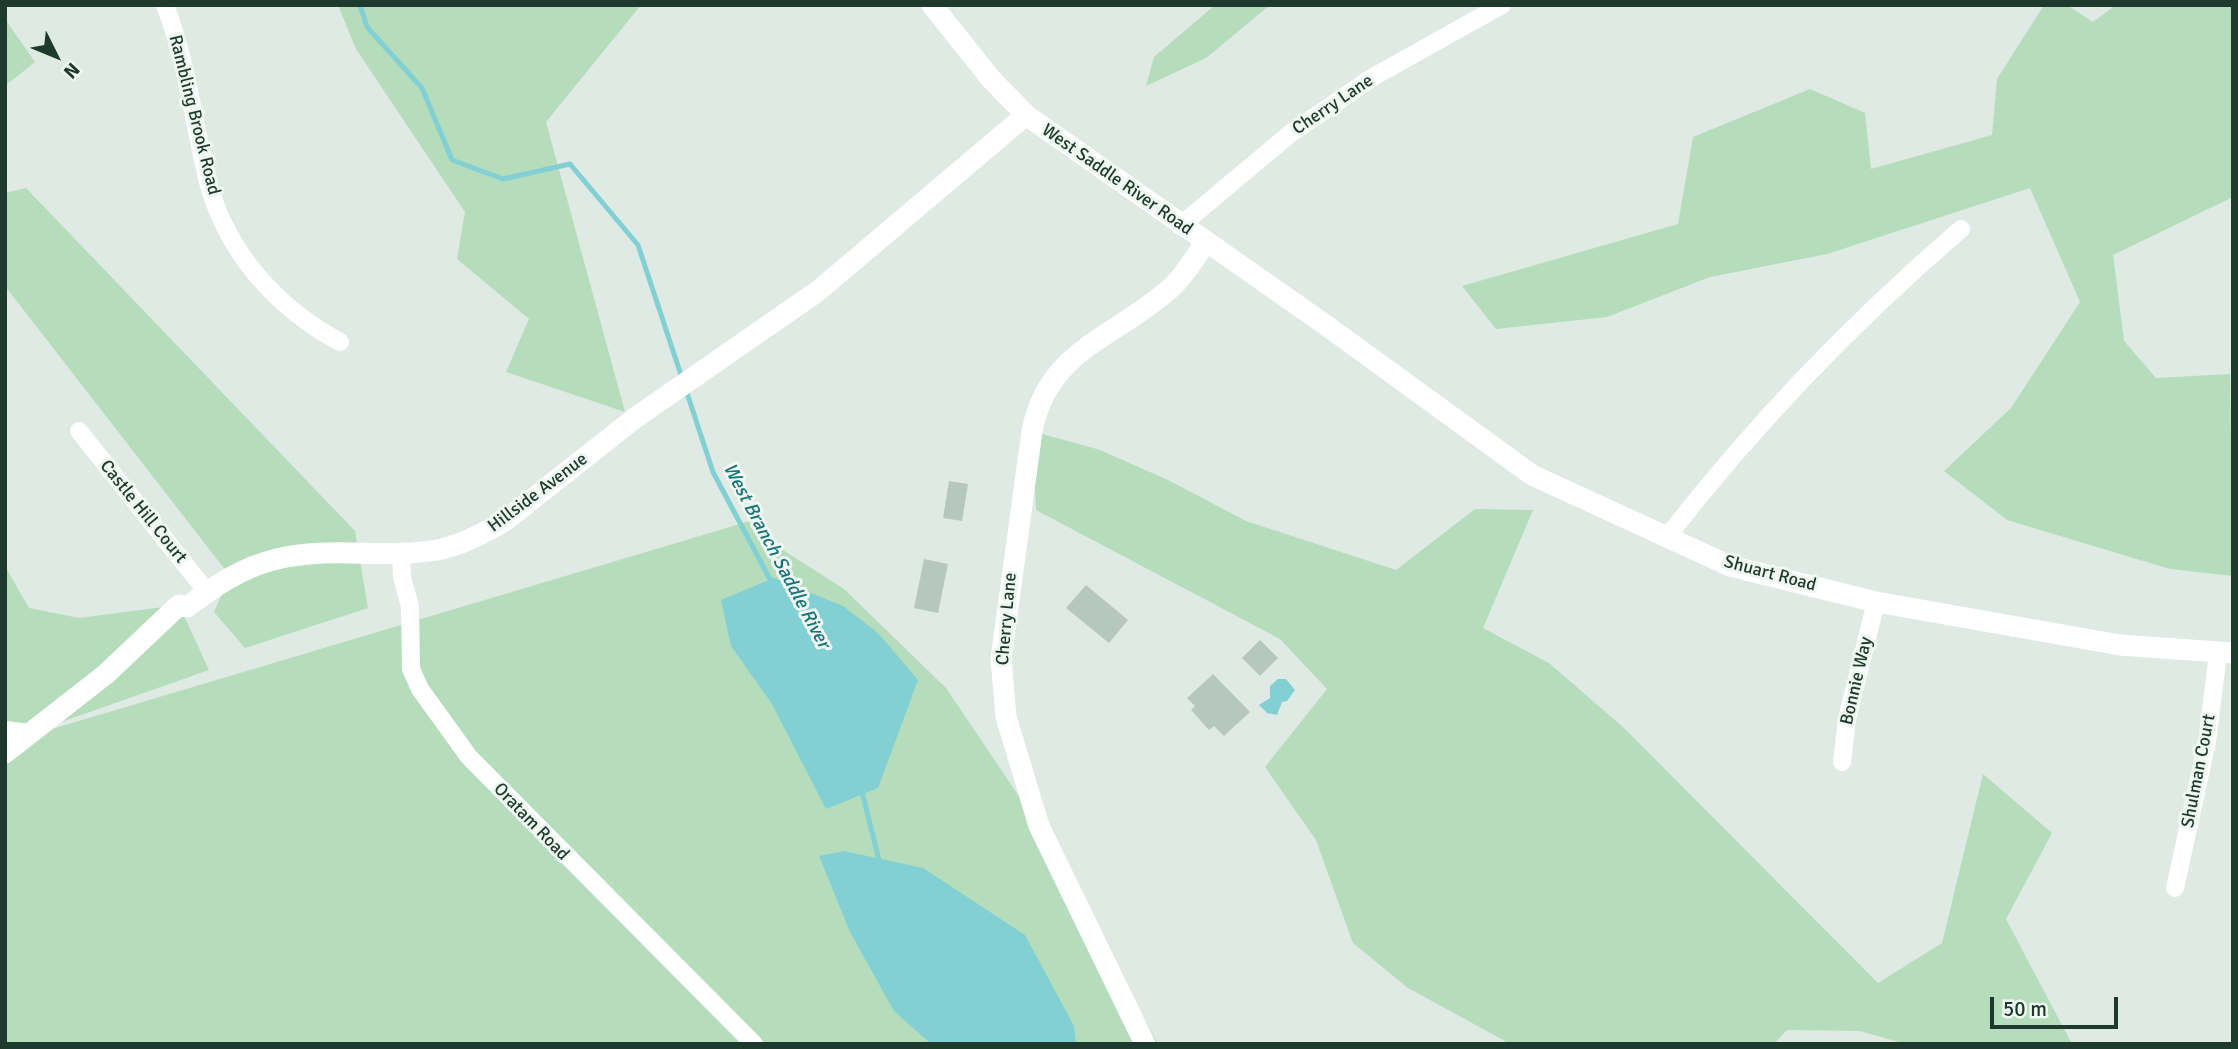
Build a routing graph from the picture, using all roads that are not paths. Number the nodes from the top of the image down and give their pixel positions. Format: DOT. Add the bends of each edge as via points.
graph roads {
  1 [pos="165,5"];
  2 [pos="1502,5"];
  3 [pos="935,6"];
  4 [pos="1026,115"];
  5 [pos="1180,226"];
  6 [pos="1961,229"];
  7 [pos="1205,243"];
  8 [pos="1327,326"];
  9 [pos="340,342"];
  10 [pos="79,431"];
  11 [pos="1667,537"];
  12 [pos="401,552"];
  13 [pos="207,592"];
  14 [pos="1876,601"];
  15 [pos="2225,654"];
  16 [pos="5,730"];
  17 [pos="30,733"];
  18 [pos="5,753"];
  19 [pos="1842,762"];
  20 [pos="2175,888"];
  21 [pos="754,1044"];
  22 [pos="1145,1044"];
  1 -- 9 [label="street, Rambling Brook Road" via="185,66 208,181 232,241 271,292"];
  2 -- 5 [label="street, Cherry Lane" via="1373,77 1302,126"];
  3 -- 4 [label="street, West Saddle River Road" via="991,79"];
  4 -- 5 [label="street, West Saddle River Road"];
  4 -- 12 [label="street, Hillside Avenue" via="818,290 673,390 506,520 436,550"];
  5 -- 7 [label="street, West Saddle River Road"];
  6 -- 11 [label="street" via="1835,344 1714,476"];
  7 -- 8 [label="street, West Saddle River Road"];
  7 -- 22 [label="street, Cherry Lane" via="1174,284 1057,373 1041,395 1032,431 1001,659 1006,717 1039,826"];
  8 -- 11 [label="street, Shuart Road" via="1532,475"];
  10 -- 13 [label="street, Castle Hill Court"];
  11 -- 14 [label="street, Shuart Road" via="1730,566"];
  12 -- 13 [label="street, Hillside Avenue" via="278,559 251,567"];
  12 -- 21 [label="street, Oratam Road" via="410,607 411,669 427,699 469,757"];
  13 -- 17 [label="street, Hillside Avenue" via="187,607 179,605 106,674"];
  14 -- 15 [label="street, Shuart Road" via="2120,645"];
  14 -- 19 [label="street, Bonnie Way" via="1847,719"];
  15 -- 20 [label="street, Shulman Court"];
  16 -- 17 [label="street"];
  17 -- 18 [label="street, Hillside Avenue"];
}
